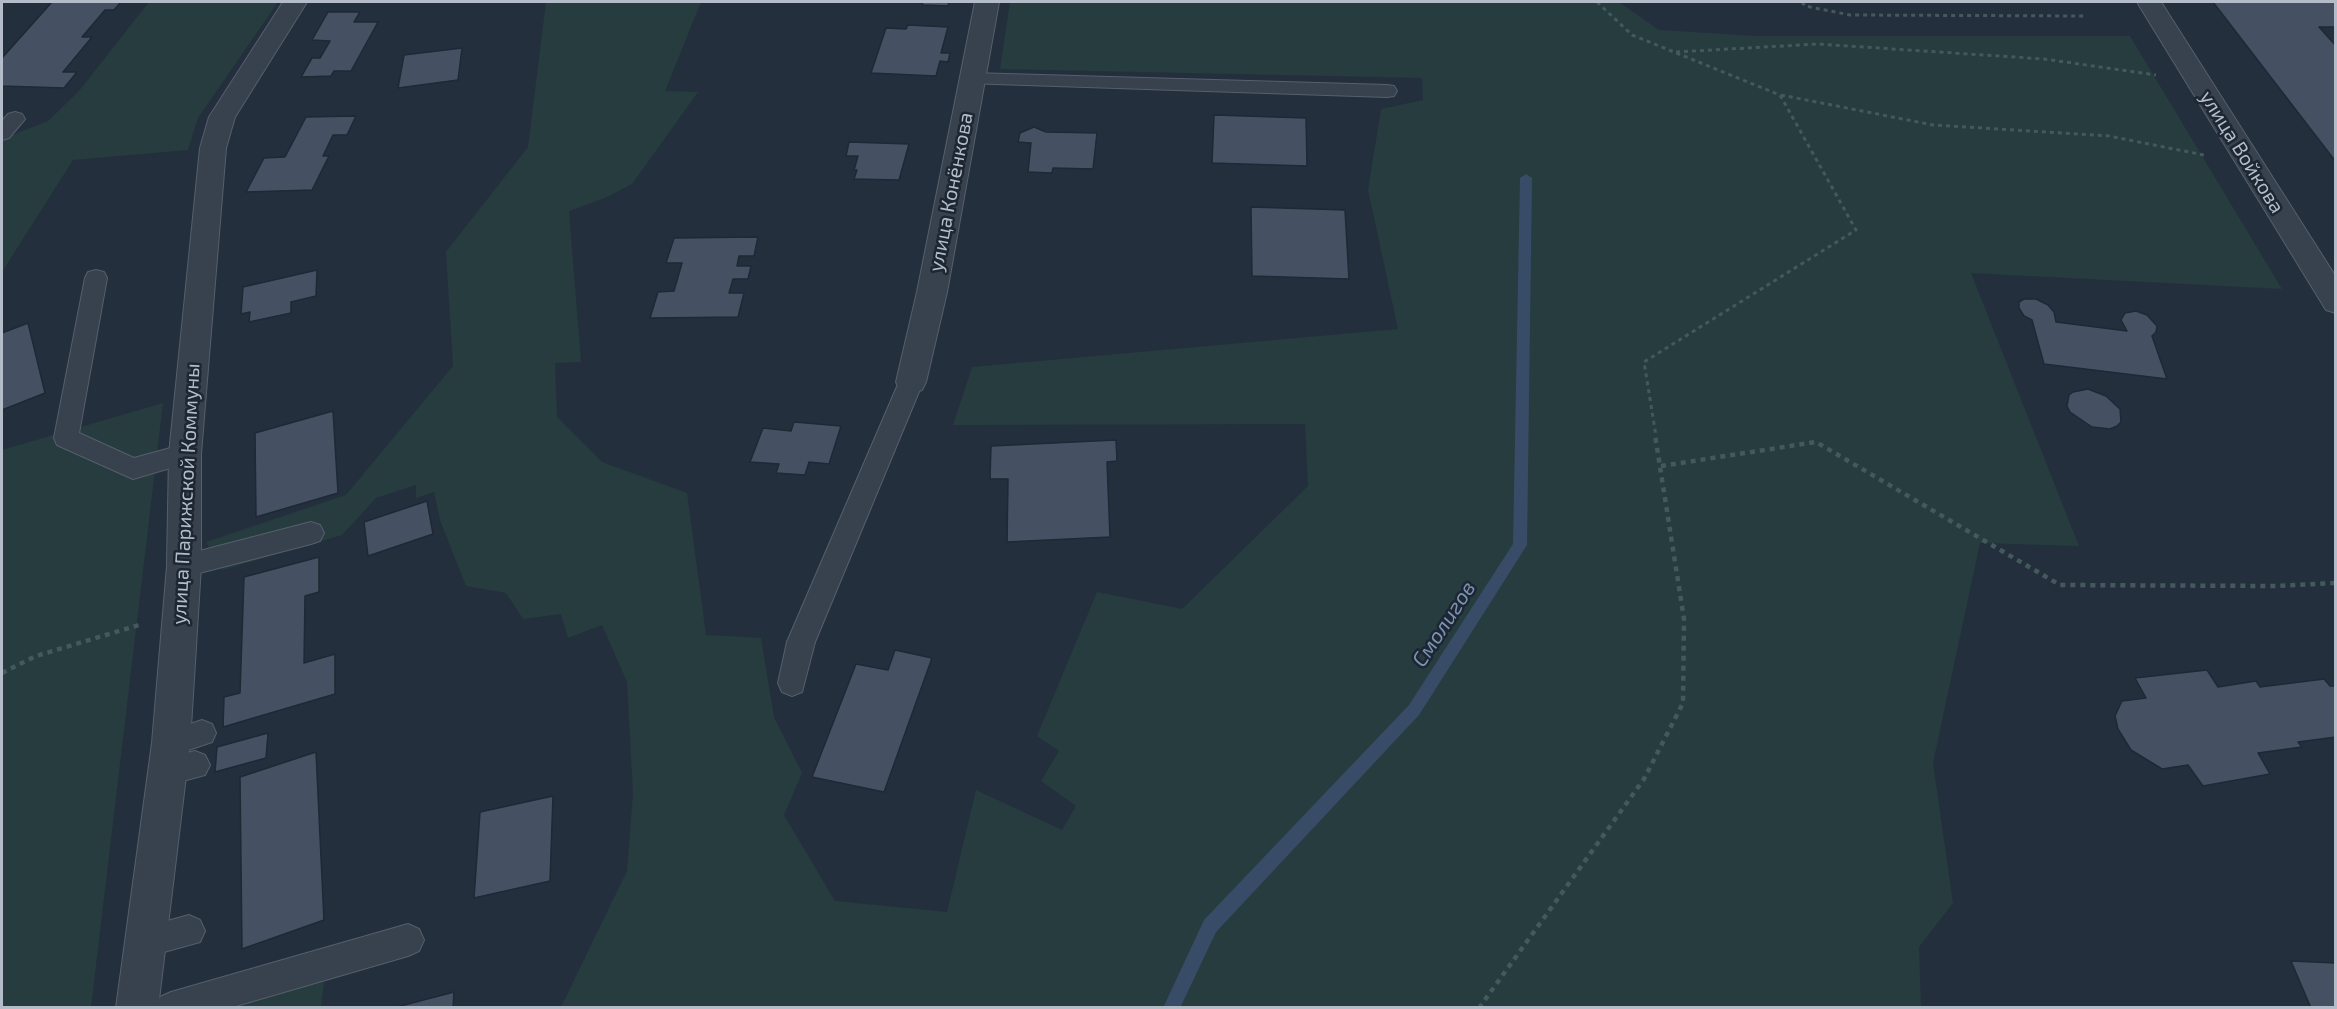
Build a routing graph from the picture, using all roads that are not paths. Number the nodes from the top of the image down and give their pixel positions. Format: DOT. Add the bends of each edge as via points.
graph roads {
  1 [pos="295,2"];
  2 [pos="987,2"];
  3 [pos="2149,2"];
  4 [pos="972,79"];
  5 [pos="1387,91"];
  6 [pos="96,278"];
  7 [pos="2336,302"];
  8 [pos="911,382"];
  9 [pos="185,454"];
  10 [pos="311,533"];
  11 [pos="184,566"];
  12 [pos="792,682"];
  13 [pos="202,733"];
  14 [pos="178,760"];
  15 [pos="189,931"];
  16 [pos="408,940"];
  17 [pos="146,941"];
  18 [pos="137,1008"];
  19 [pos="171,1008"];
  1 -- 9 [label="street, улица Парижской Коммуны" via="222,117 213,148"];
  2 -- 4 [label="street, улица Конёнкова"];
  3 -- 7 [label="street, улица Войкова"];
  4 -- 5 [label="lane"];
  4 -- 8 [label="street, улица Конёнкова"];
  6 -- 9 [label="lane" via="66,438 133,469"];
  8 -- 12 [label="lane" via="801,642"];
  9 -- 11 [label="street, улица Парижской Коммуны"];
  10 -- 11 [label="lane"];
  11 -- 14 [label="street, улица Парижской Коммуны"];
  13 -- 14 [label="lane"];
  14 -- 17 [label="street, улица Парижской Коммуны"];
  15 -- 17 [label="lane"];
  16 -- 19 [label="lane"];
  17 -- 18 [label="street, улица Парижской Коммуны"];
}
